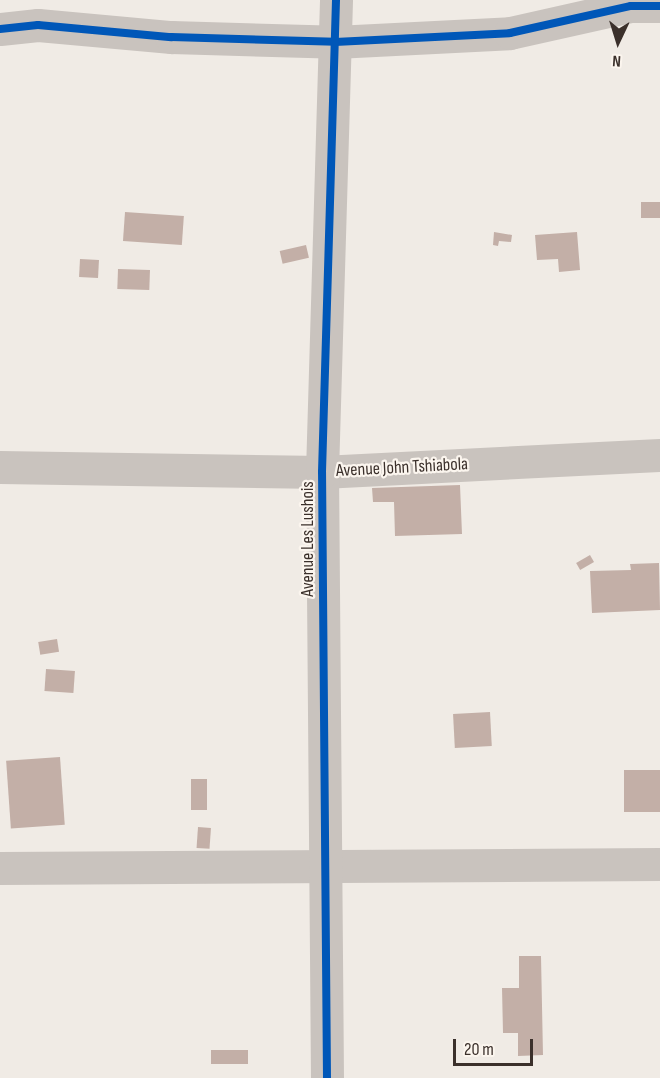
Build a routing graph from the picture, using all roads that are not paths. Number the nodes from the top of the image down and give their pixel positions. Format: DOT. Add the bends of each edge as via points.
graph roads {
  1 [pos="336,0"];
  2 [pos="660,6"];
  3 [pos="0,29"];
  4 [pos="335,42"];
  5 [pos="660,455"];
  6 [pos="0,468"];
  7 [pos="322,472"];
  8 [pos="660,864"];
  9 [pos="326,867"];
  10 [pos="0,868"];
  11 [pos="327,1078"];
  1 -- 4 [label="street, Avenue Les Lushois"];
  2 -- 4 [label="street" via="631,6 510,33"];
  3 -- 4 [label="street" via="38,25 171,37"];
  4 -- 7 [label="street, Avenue Les Lushois"];
  5 -- 7 [label="street, Avenue John Tshiabola"];
  6 -- 7 [label="street, Avenue John Tshiabola"];
  7 -- 9 [label="street, Avenue Les Lushois"];
  8 -- 9 [label="street"];
  9 -- 10 [label="street"];
  9 -- 11 [label="street, Avenue Les Lushois"];
}
